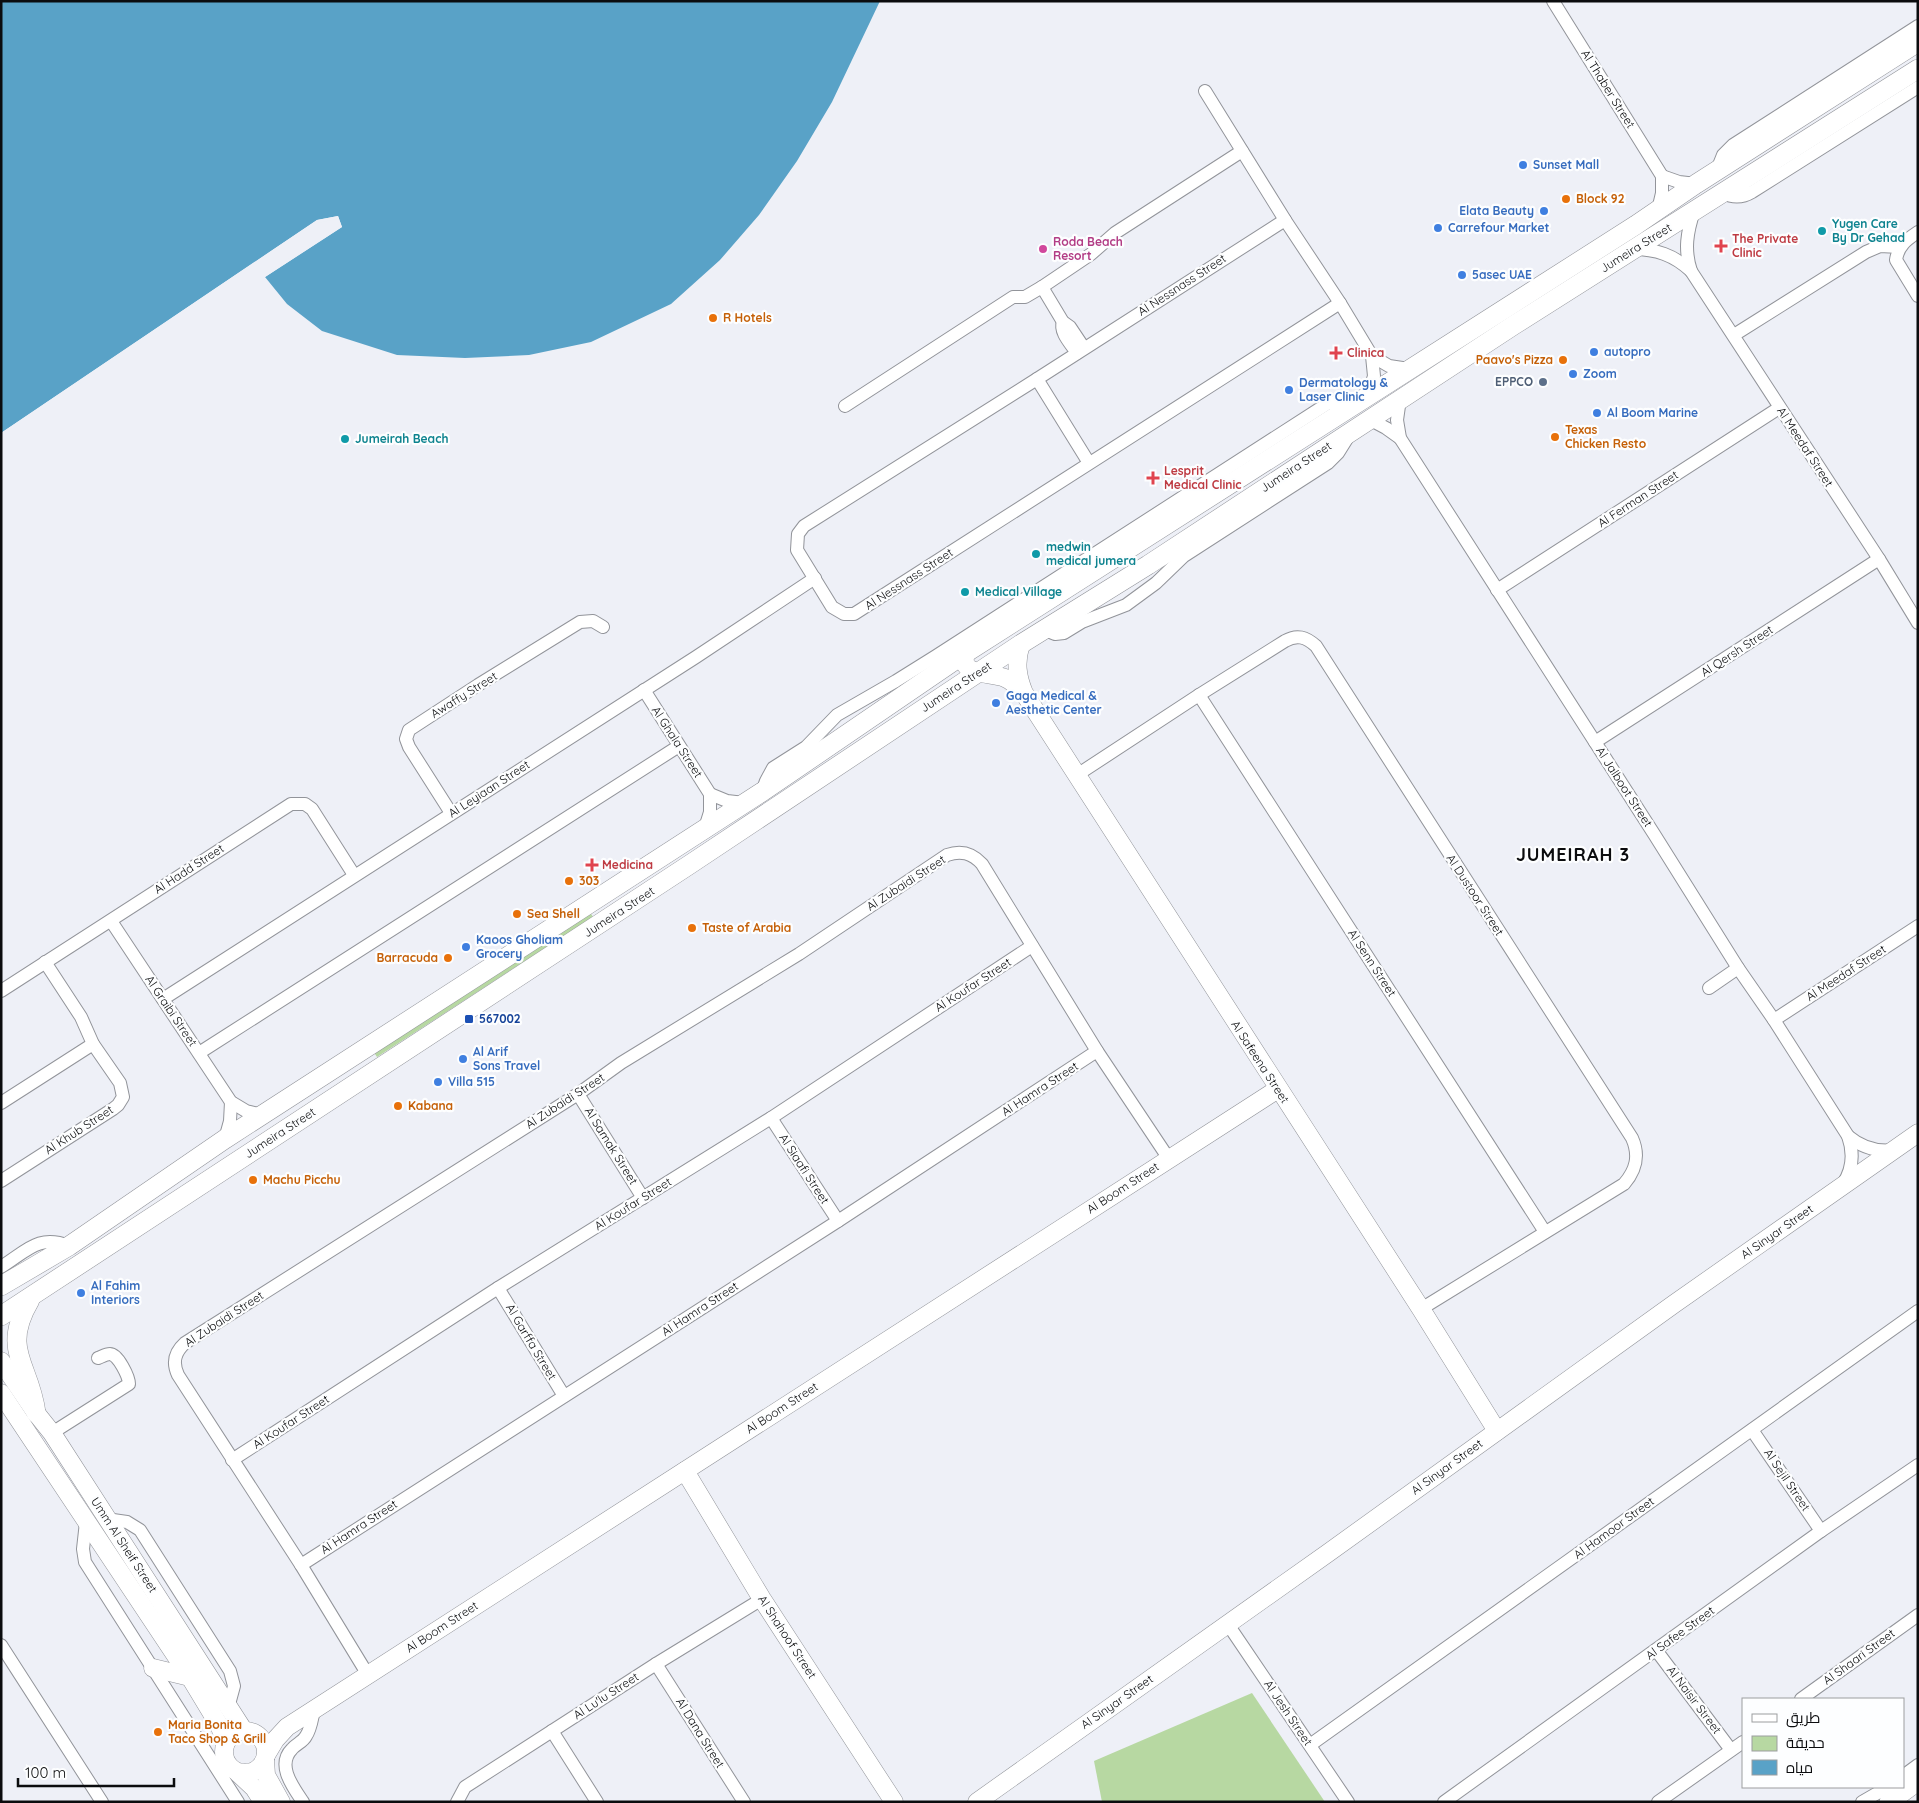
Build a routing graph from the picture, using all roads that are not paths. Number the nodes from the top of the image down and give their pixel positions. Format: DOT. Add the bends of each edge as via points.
graph roads {
  1 [pos="1554,1"];
  2 [pos="1918,26"];
  3 [pos="1918,42"];
  4 [pos="1915,77"];
  5 [pos="1205,91"];
  6 [pos="1897,100"];
  7 [pos="1242,151"];
  8 [pos="1717,171"];
  9 [pos="1662,176"];
  10 [pos="1696,184"];
  11 [pos="1723,193"];
  12 [pos="1658,210"];
  13 [pos="1694,212"];
  14 [pos="1285,220"];
  15 [pos="1918,232"];
  16 [pos="1899,247"];
  17 [pos="1633,249"];
  18 [pos="1691,271"];
  19 [pos="1042,287"];
  20 [pos="1918,296"];
  21 [pos="1340,303"];
  22 [pos="1734,335"];
  23 [pos="1080,350"];
  24 [pos="1372,356"];
  25 [pos="1409,369"];
  26 [pos="1037,379"];
  27 [pos="1362,399"];
  28 [pos="1400,399"];
  29 [pos="845,406"];
  30 [pos="1779,408"];
  31 [pos="1369,419"];
  32 [pos="1400,438"];
  33 [pos="1089,463"];
  34 [pos="1879,559"];
  35 [pos="814,578"];
  36 [pos="1497,590"];
  37 [pos="1918,623"];
  38 [pos="603,627"];
  39 [pos="1021,644"];
  40 [pos="966,653"];
  41 [pos="980,672"];
  42 [pos="920,683"];
  43 [pos="644,690"];
  44 [pos="1024,693"];
  45 [pos="1199,695"];
  46 [pos="936,700"];
  47 [pos="1595,742"];
  48 [pos="679,746"];
  49 [pos="1077,775"];
  50 [pos="762,792"];
  51 [pos="710,794"];
  52 [pos="744,803"];
  53 [pos="452,813"];
  54 [pos="704,828"];
  55 [pos="354,875"];
  56 [pos="110,920"];
  57 [pos="1918,926"];
  58 [pos="1032,946"];
  59 [pos="45,962"];
  60 [pos="1738,968"];
  61 [pos="1709,988"];
  62 [pos="1,991"];
  63 [pos="163,999"];
  64 [pos="1774,1020"];
  65 [pos="93,1044"];
  66 [pos="1097,1051"];
  67 [pos="199,1053"];
  68 [pos="1278,1089"];
  69 [pos="578,1094"];
  70 [pos="231,1102"];
  71 [pos="1,1104"];
  72 [pos="262,1115"];
  73 [pos="771,1118"];
  74 [pos="1918,1133"];
  75 [pos="1848,1136"];
  76 [pos="225,1139"];
  77 [pos="1894,1150"];
  78 [pos="1168,1159"];
  79 [pos="1,1181"];
  80 [pos="1842,1186"];
  81 [pos="643,1198"];
  82 [pos="838,1221"];
  83 [pos="1545,1232"];
  84 [pos="69,1246"];
  85 [pos="1,1267"];
  86 [pos="1,1286"];
  87 [pos="498,1288"];
  88 [pos="32,1297"];
  89 [pos="1421,1309"];
  90 [pos="1918,1311"];
  91 [pos="1,1316"];
  92 [pos="98,1358"];
  93 [pos="1,1361"];
  94 [pos="1,1394"];
  95 [pos="564,1396"];
  96 [pos="36,1414"];
  97 [pos="1752,1430"];
  98 [pos="1497,1431"];
  99 [pos="52,1433"];
  100 [pos="232,1460"];
  101 [pos="1918,1465"];
  102 [pos="685,1471"];
  103 [pos="86,1522"];
  104 [pos="1821,1531"];
  105 [pos="301,1564"];
  106 [pos="762,1599"];
  107 [pos="1918,1615"];
  108 [pos="1227,1623"];
  109 [pos="1,1646"];
  110 [pos="1656,1650"];
  111 [pos="656,1664"];
  112 [pos="153,1668"];
  113 [pos="368,1675"];
  114 [pos="190,1677"];
  115 [pos="1802,1698"];
  116 [pos="314,1710"];
  117 [pos="287,1727"];
  118 [pos="552,1731"];
  119 [pos="249,1732"];
  120 [pos="226,1742"];
  121 [pos="1742,1743"];
  122 [pos="1310,1745"];
  123 [pos="1731,1750"];
  124 [pos="265,1757"];
  125 [pos="1918,1765"];
  126 [pos="238,1773"];
  127 [pos="1904,1775"];
  128 [pos="1918,1781"];
  129 [pos="1886,1788"];
  130 [pos="98,1800"];
  131 [pos="238,1802"];
  132 [pos="263,1802"];
  133 [pos="281,1802"];
  134 [pos="303,1802"];
  135 [pos="457,1802"];
  136 [pos="597,1802"];
  137 [pos="744,1802"];
  138 [pos="894,1802"];
  139 [pos="977,1802"];
  140 [pos="1348,1802"];
  141 [pos="1444,1802"];
  142 [pos="1658,1802"];
  143 [pos="1862,1802"];
  144 [pos="1889,1802"];
  1 -- 9 [label="street, Al Thaber Street"];
  2 -- 8 [label="street" via="1733,145 1723,155"];
  3 -- 8 [label="main road, Jumeira Street"];
  4 -- 6 [label="main road"];
  4 -- 11 [label="main road, Jumeira Street"];
  5 -- 7 [label="street"];
  6 -- 11 [label="street" via="1752,192 1741,197"];
  7 -- 14 [label="street"];
  7 -- 19 [label="street" via="1115,233 1091,254"];
  8 -- 10 [label="main road, Jumeira Street"];
  9 -- 10 [label="street"];
  9 -- 12 [label="street"];
  10 -- 12 [label="main road, Jumeira Street"];
  11 -- 13 [label="main road, Jumeira Street"];
  12 -- 25 [label="main road, Jumeira Street"];
  13 -- 17 [label="main road, Jumeira Street"];
  13 -- 18 [label="street, Al Meedaf Street" via="1686,244"];
  14 -- 21 [label="street"];
  14 -- 23 [label="street, Al Nessnass Street"];
  15 -- 16 [label="street"];
  16 -- 20 [label="street" via="1896,260"];
  16 -- 22 [label="street" via="1880,246 1866,252"];
  17 -- 18 [label="street, Al Meedaf Street" via="1669,255"];
  17 -- 28 [label="main road, Jumeira Street"];
  18 -- 22 [label="street, Al Meedaf Street"];
  19 -- 23 [label="street" via="1063,322 1062,331"];
  19 -- 29 [label="street" via="1025,297 1013,297"];
  21 -- 24 [label="street"];
  21 -- 33 [label="street, Al Nessnass Street"];
  22 -- 30 [label="street, Al Meedaf Street"];
  23 -- 26 [label="street, Al Nessnass Street"];
  24 -- 25 [label="street" via="1389,366"];
  24 -- 27 [label="street" via="1374,376"];
  25 -- 27 [label="main road, Jumeira Street"];
  26 -- 33 [label="street"];
  26 -- 35 [label="street, Al Nessnass Street" via="804,526 796,545"];
  27 -- 40 [label="main road, Jumeira Street"];
  27 -- 50 [label="street" via="1328,404 936,656 837,715 806,746 773,768"];
  28 -- 31 [label="main road, Jumeira Street"];
  28 -- 32 [label="street, Al Jalboot Street" via="1397,420"];
  30 -- 34 [label="street, Al Meedaf Street"];
  30 -- 36 [label="street, Al Ferman Street"];
  31 -- 32 [label="street, Al Jalboot Street"];
  31 -- 39 [label="main road, Jumeira Street" via="1148,565"];
  32 -- 36 [label="street, Al Jalboot Street"];
  33 -- 35 [label="street, Al Nessnass Street" via="854,614 832,607"];
  34 -- 37 [label="street, Al Meedaf Street"];
  34 -- 47 [label="street, Al Qersh Street"];
  35 -- 43 [label="street, Al Leyiaan Street"];
  36 -- 47 [label="street, Al Jalboot Street"];
  38 -- 53 [label="street, Awaffy Street" via="593,621 580,622 409,730 406,739 409,746"];
  39 -- 41 [label="main road, Jumeira Street"];
  39 -- 44 [label="street, Al Safeena Street" via="1017,671"];
  40 -- 41 [label="street" via="966,666"];
  40 -- 42 [label="main road, Jumeira Street"];
  41 -- 44 [label="street, Al Safeena Street" via="1006,678"];
  41 -- 46 [label="main road, Jumeira Street"];
  42 -- 46 [label="main road" via="929,682 936,687"];
  42 -- 50 [label="main road, Jumeira Street"];
  43 -- 48 [label="street, Al Ghala Street"];
  43 -- 53 [label="street, Al Leyiaan Street"];
  44 -- 49 [label="street, Al Safeena Street"];
  45 -- 49 [label="street, Al Dustoor Street"];
  45 -- 83 [label="street, Al Senn Street"];
  45 -- 83 [label="street, Al Dustoor Street" via="1290,638 1303,638 1316,646 1636,1147 1635,1168 1624,1184"];
  46 -- 88 [label="main road, Jumeira Street"];
  47 -- 60 [label="street, Al Jalboot Street"];
  48 -- 51 [label="street, Al Ghala Street"];
  48 -- 67 [label="street"];
  49 -- 68 [label="street, Al Safeena Street"];
  50 -- 52 [label="main road, Jumeira Street"];
  51 -- 52 [label="street"];
  51 -- 54 [label="street" via="710,812"];
  52 -- 54 [label="main road, Jumeira Street"];
  53 -- 55 [label="street, Al Leyiaan Street"];
  54 -- 72 [label="main road, Jumeira Street"];
  55 -- 56 [label="street, Al Hadd Street" via="312,808 305,804 292,804"];
  55 -- 63 [label="street, Al Leyiaan Street"];
  56 -- 59 [label="street, Al Hadd Street"];
  56 -- 63 [label="street, Al Graibi Street"];
  57 -- 64 [label="street, Al Meedaf Street"];
  58 -- 66 [label="street, Al Zubaidi Street"];
  58 -- 69 [label="street, Al Zubaidi Street" via="982,864 972,856 953,853"];
  58 -- 73 [label="street, Al Koufar Street"];
  59 -- 62 [label="street, Al Hadd Street"];
  59 -- 65 [label="street, Al Khub Street" via="81,1017"];
  60 -- 61 [label="street"];
  60 -- 64 [label="street, Al Jalboot Street"];
  63 -- 67 [label="street, Al Graibi Street"];
  64 -- 75 [label="street, Al Jalboot Street"];
  65 -- 71 [label="street"];
  65 -- 79 [label="street, Al Khub Street" via="120,1083 121,1101"];
  66 -- 78 [label="street, Al Zubaidi Street"];
  66 -- 82 [label="street, Al Hamra Street"];
  67 -- 70 [label="street, Al Graibi Street"];
  68 -- 78 [label="street, Al Boom Street"];
  68 -- 89 [label="street, Al Safeena Street"];
  69 -- 81 [label="street, Al Samak Street"];
  69 -- 100 [label="street, Al Zubaidi Street" via="180,1348 174,1361 178,1375"];
  70 -- 72 [label="street"];
  70 -- 76 [label="street"];
  72 -- 76 [label="main road, Jumeira Street"];
  73 -- 81 [label="street, Al Koufar Street"];
  73 -- 82 [label="street, Al Siaafi Street"];
  74 -- 77 [label="street, Al Sinyar Street"];
  75 -- 77 [label="street, Al Jalboot Street" via="1873,1150"];
  75 -- 80 [label="street, Al Jalboot Street" via="1852,1163"];
  76 -- 84 [label="main road, Jumeira Street"];
  77 -- 80 [label="street, Al Sinyar Street"];
  78 -- 102 [label="street, Al Boom Street"];
  80 -- 98 [label="street, Al Sinyar Street"];
  81 -- 87 [label="street, Al Koufar Street"];
  82 -- 95 [label="street, Al Hamra Street"];
  83 -- 89 [label="street, Al Dustoor Street"];
  84 -- 85 [label="street" via="42,1242"];
  84 -- 86 [label="main road, Jumeira Street"];
  87 -- 95 [label="street, Al Garffa Street"];
  87 -- 100 [label="street, Al Koufar Street"];
  88 -- 91 [label="main road, Jumeira Street"];
  88 -- 96 [label="main road" via="16,1328 15,1350 32,1392"];
  89 -- 98 [label="street, Al Safeena Street"];
  90 -- 97 [label="street, Al Hamoor Street"];
  92 -- 99 [label="street" via="109,1354 116,1357 129,1384"];
  93 -- 96 [label="street, Umm Al Sheif Street"];
  94 -- 103 [label="street, Umm Al Sheif Street"];
  95 -- 105 [label="street, Al Hamra Street"];
  96 -- 99 [label="street, Umm Al Sheif Street"];
  97 -- 104 [label="street, Al Sejil Street"];
  97 -- 122 [label="street, Al Hamoor Street"];
  98 -- 108 [label="street, Al Sinyar Street"];
  99 -- 119 [label="street, Umm Al Sheif Street" via="228,1708"];
  100 -- 105 [label="street, Al Zubaidi Street"];
  101 -- 104 [label="street, Al Safee Street"];
  102 -- 106 [label="street, Al Shahoof Street"];
  102 -- 113 [label="street, Al Boom Street"];
  103 -- 112 [label="street" via="85,1562"];
  103 -- 114 [label="street, Umm Al Sheif Street"];
  104 -- 110 [label="street, Al Safee Street"];
  105 -- 113 [label="street, Al Zubaidi Street"];
  106 -- 111 [label="street, Al Lu'lu Street"];
  106 -- 138 [label="street, Al Shahoof Street"];
  107 -- 115 [label="street, Al Shaari Street"];
  108 -- 122 [label="street, Al Jesh Street"];
  108 -- 139 [label="street, Al Sinyar Street"];
  109 -- 130 [label="street"];
  110 -- 123 [label="street, Al Naisir Street"];
  110 -- 141 [label="street, Al Safee Street"];
  111 -- 118 [label="street, Al Lu'lu Street"];
  111 -- 137 [label="street, Al Dana Street"];
  112 -- 114 [label="street"];
  112 -- 131 [label="street"];
  113 -- 116 [label="street, Al Boom Street"];
  114 -- 120 [label="street, Umm Al Sheif Street"];
  116 -- 117 [label="street, Al Boom Street"];
  116 -- 134 [label="street" via="307,1736 292,1748 285,1767"];
  117 -- 119 [label="street, Al Boom Street" via="271,1732"];
  117 -- 124 [label="street, Al Boom Street"];
  118 -- 135 [label="street, Al Lu'lu Street" via="465,1788"];
  118 -- 136 [label="street"];
  119 -- 120 [label="street" via="233,1734"];
  119 -- 124 [label="street" via="259,1736 265,1745"];
  120 -- 126 [label="street" via="225,1760"];
  121 -- 123 [label="street"];
  122 -- 140 [label="street, Al Jesh Street"];
  123 -- 142 [label="street"];
  124 -- 126 [label="street" via="262,1765 251,1772"];
  124 -- 133 [label="street" via="266,1775"];
  125 -- 127 [label="street"];
  126 -- 132 [label="street"];
  128 -- 144 [label="main road"];
  129 -- 143 [label="street"];
}
